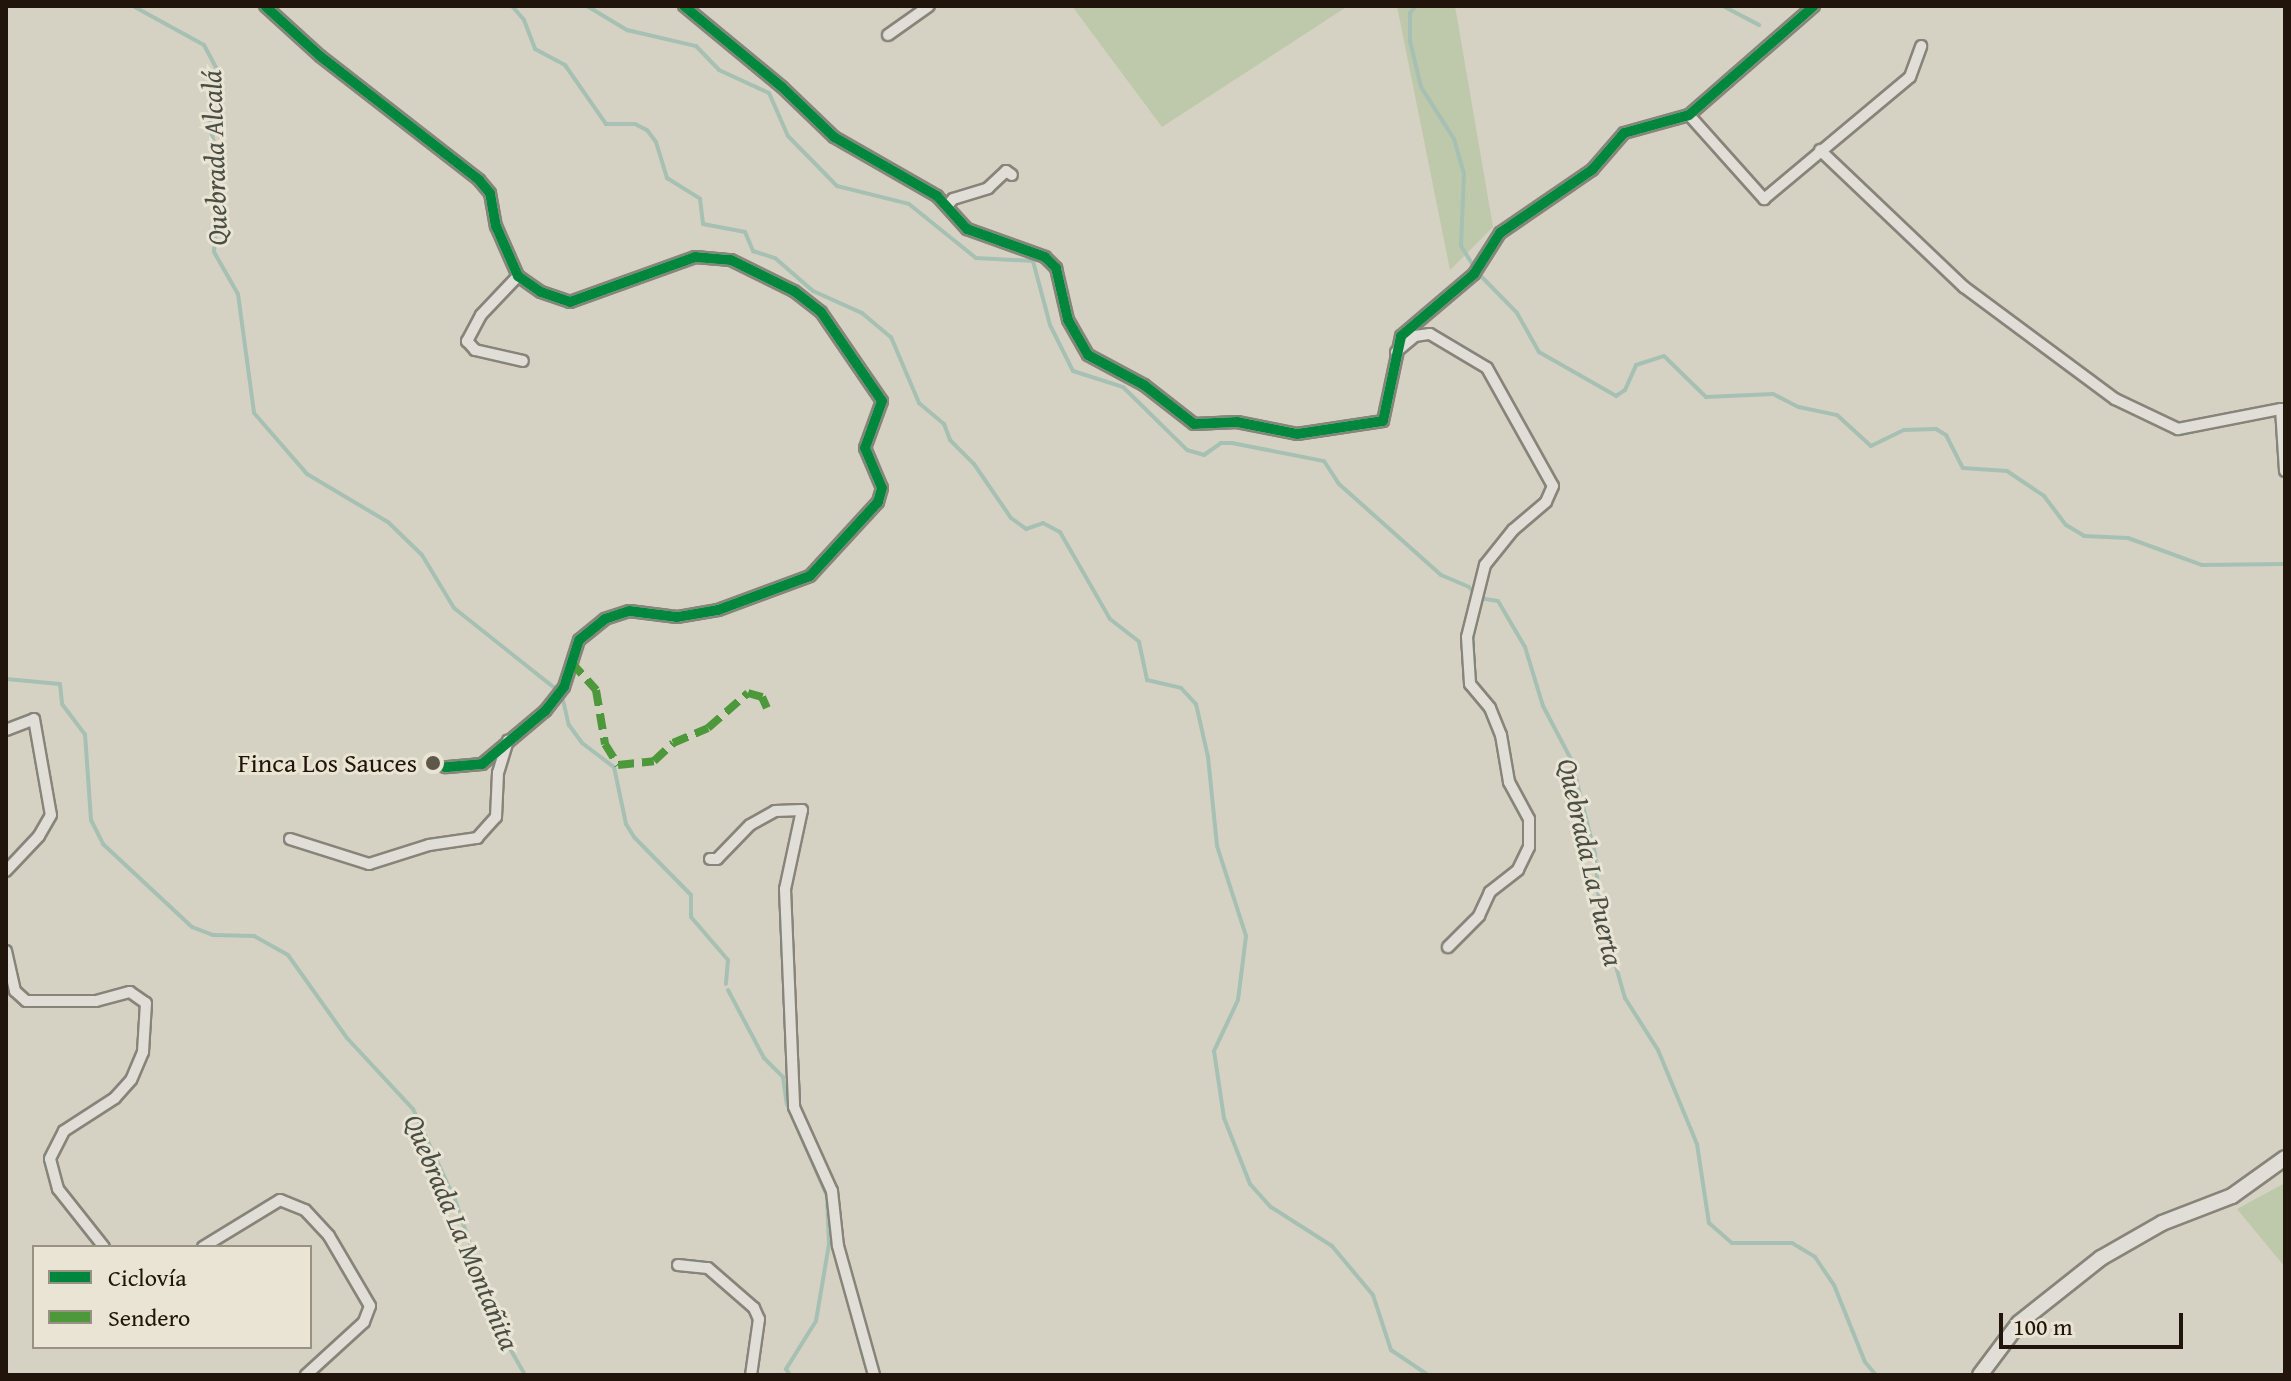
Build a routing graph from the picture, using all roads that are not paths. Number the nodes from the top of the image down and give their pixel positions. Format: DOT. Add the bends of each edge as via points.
graph roads {
  1 [pos="265,6"];
  2 [pos="684,6"];
  3 [pos="929,6"];
  4 [pos="1814,6"];
  5 [pos="888,35"];
  6 [pos="1921,46"];
  7 [pos="1689,115"];
  8 [pos="1820,150"];
  9 [pos="1012,175"];
  10 [pos="948,205"];
  11 [pos="518,276"];
  12 [pos="1396,352"];
  13 [pos="523,361"];
  14 [pos="2285,471"];
  15 [pos="6,730"];
  16 [pos="510,735"];
  17 [pos="445,767"];
  18 [pos="290,839"];
  19 [pos="710,859"];
  20 [pos="6,871"];
  21 [pos="1448,947"];
  22 [pos="6,951"];
  23 [pos="2285,1158"];
  24 [pos="102,1245"];
  25 [pos="206,1245"];
  26 [pos="678,1265"];
  27 [pos="306,1375"];
  28 [pos="751,1375"];
  29 [pos="874,1375"];
  30 [pos="1980,1375"];
  1 -- 11 [label="street" via="486,186"];
  2 -- 10 [label="street" via="782,87 823,130"];
  3 -- 5 [label="street"];
  4 -- 7 [label="street"];
  6 -- 8 [label="street" via="1910,77"];
  7 -- 8 [label="street" via="1761,198"];
  7 -- 12 [label="street" via="1616,138 1592,170 1500,233 1474,274 1404,333"];
  8 -- 14 [label="street" via="1964,287 2115,399 2178,429 2281,409"];
  9 -- 10 [label="street" via="1006,171 988,188"];
  10 -- 12 [label="street" via="979,236 1034,251 1053,263 1081,347 1144,385 1194,424 1237,422 1301,434 1379,423 1387,414"];
  11 -- 13 [label="street" via="481,315 467,341 475,350"];
  11 -- 16 [label="street" via="552,299 570,302 707,256 731,260 794,291 832,324 879,393 881,409 865,448 882,488 873,509 810,576 718,610 677,617 629,611 605,619 579,640 558,697"];
  12 -- 21 [label="street" via="1415,336 1430,334 1487,368 1553,486 1546,502 1513,530 1485,565 1467,637 1470,684 1490,708 1501,735 1509,782 1529,819 1529,847 1518,870 1490,892 1479,916"];
  15 -- 20 [label="street" via="34,719 51,815"];
  16 -- 17 [label="street" via="482,764"];
  16 -- 18 [label="street" via="498,773 496,817 477,838 429,845 369,864"];
  19 -- 29 [label="street" via="717,859 750,825 775,811 802,810 785,889 794,1107 832,1191 838,1246"];
  22 -- 24 [label="street" via="15,991 26,1001 82,1002 130,992 146,1003 143,1052 131,1080 115,1098 64,1131 50,1159 58,1189"];
  23 -- 30 [label="main road" via="2224,1200 2162,1223 2101,1258 2019,1323"];
  25 -- 27 [label="street" via="269,1201 288,1200 315,1219 370,1306 364,1322"];
  26 -- 28 [label="street" via="708,1268 754,1308 759,1319"];
}
